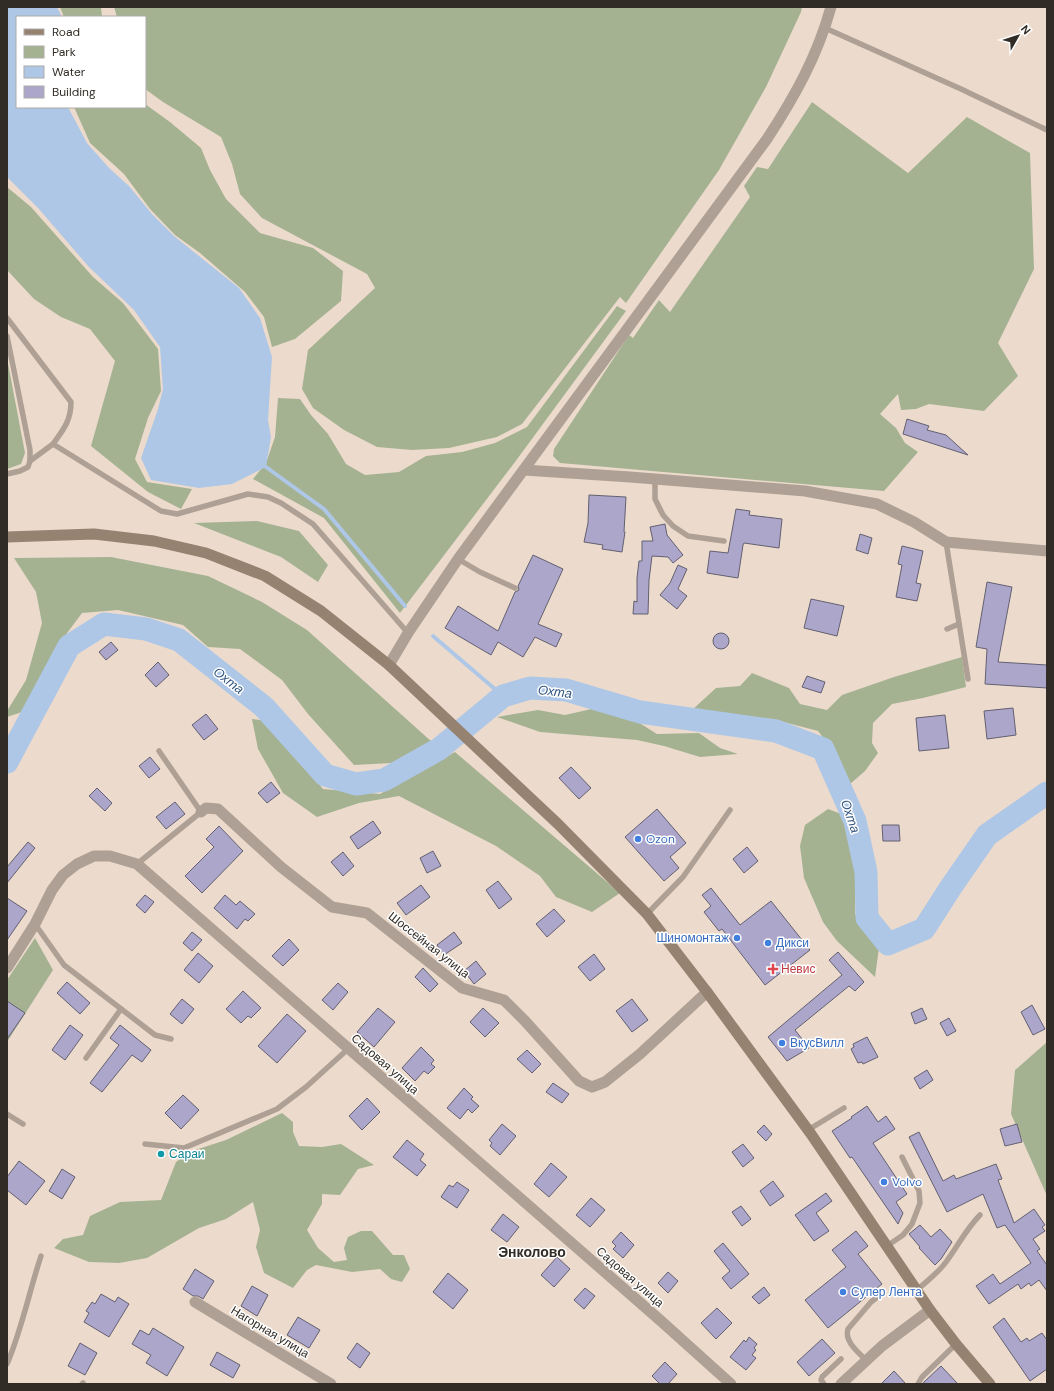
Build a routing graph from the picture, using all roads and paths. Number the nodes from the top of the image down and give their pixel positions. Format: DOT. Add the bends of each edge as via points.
graph roads {
  1 [pos="832,7"];
  2 [pos="825,28"];
  3 [pos="1047,130"];
  4 [pos="7,318"];
  5 [pos="7,336"];
  6 [pos="53,444"];
  7 [pos="30,461"];
  8 [pos="524,470"];
  9 [pos="7,474"];
  10 [pos="656,479"];
  11 [pos="7,537"];
  12 [pos="724,541"];
  13 [pos="946,542"];
  14 [pos="1047,551"];
  15 [pos="458,559"];
  16 [pos="515,588"];
  17 [pos="959,624"];
  18 [pos="947,629"];
  19 [pos="408,633"];
  20 [pos="389,665"];
  21 [pos="968,679"];
  22 [pos="159,751"];
  23 [pos="730,810"];
  24 [pos="201,812"];
  25 [pos="137,864"];
  26 [pos="647,914"];
  27 [pos="35,924"];
  28 [pos="7,968"];
  29 [pos="707,992"];
  30 [pos="121,1009"];
  31 [pos="171,1039"];
  32 [pos="348,1049"];
  33 [pos="86,1058"];
  34 [pos="844,1108"];
  35 [pos="7,1114"];
  36 [pos="24,1124"];
  37 [pos="808,1130"];
  38 [pos="145,1144"];
  39 [pos="902,1157"];
  40 [pos="980,1215"];
  41 [pos="887,1246"];
  42 [pos="41,1256"];
  43 [pos="917,1290"];
  44 [pos="881,1294"];
  45 [pos="195,1302"];
  46 [pos="930,1310"];
  47 [pos="956,1344"];
  48 [pos="841,1359"];
  49 [pos="866,1360"];
  50 [pos="7,1364"];
  51 [pos="331,1384"];
  52 [pos="731,1384"];
  53 [pos="824,1384"];
  54 [pos="841,1384"];
  55 [pos="918,1384"];
  56 [pos="990,1384"];
  1 -- 2 [label="street"];
  2 -- 3 [label="lane"];
  2 -- 8 [label="street" via="809,68 767,139"];
  4 -- 6 [label="lane" via="72,402 71,414"];
  5 -- 7 [label="lane"];
  6 -- 7 [label="lane"];
  6 -- 19 [label="lane" via="161,511 178,514 248,494 268,497 281,503 313,524"];
  7 -- 9 [label="lane" via="28,467"];
  8 -- 10 [label="street"];
  8 -- 15 [label="street"];
  10 -- 12 [label="lane" via="655,499 663,515 673,526 688,536"];
  10 -- 13 [label="street" via="805,491 877,504 914,522"];
  11 -- 20 [label="main road" via="94,534 154,541 206,553 265,576 321,611"];
  13 -- 14 [label="street"];
  13 -- 17 [label="lane"];
  15 -- 16 [label="lane"];
  15 -- 19 [label="street"];
  17 -- 18 [label="lane"];
  17 -- 21 [label="lane"];
  19 -- 20 [label="street"];
  20 -- 26 [label="main road" via="558,824"];
  22 -- 24 [label="lane"];
  23 -- 26 [label="lane" via="683,877"];
  24 -- 25 [label="lane"];
  24 -- 29 [label="street, Шоссейная улица" via="206,808 218,809 281,867 332,907 367,914 462,988 504,1000 579,1081 592,1087 605,1082"];
  25 -- 27 [label="street, Садовая улица" via="110,856 94,856 77,864 63,875 52,890"];
  25 -- 32 [label="street, Садовая улица"];
  26 -- 29 [label="main road"];
  27 -- 28 [label="street, Садовая улица"];
  27 -- 30 [label="lane" via="64,965"];
  29 -- 37 [label="main road"];
  30 -- 31 [label="lane" via="155,1035"];
  30 -- 33 [label="lane"];
  32 -- 38 [label="lane" via="306,1087 277,1108 184,1148"];
  32 -- 52 [label="street, Садовая улица"];
  34 -- 37 [label="lane"];
  35 -- 36 [label="lane"];
  37 -- 41 [label="main road"];
  39 -- 41 [label="lane" via="919,1191 920,1203 912,1224"];
  40 -- 43 [label="lane" via="946,1263"];
  41 -- 43 [label="main road"];
  42 -- 50 [label="lane"];
  43 -- 46 [label="main road"];
  44 -- 49 [label="lane" via="871,1302 846,1334"];
  45 -- 51 [label="street, Нагорная улица"];
  46 -- 47 [label="main road"];
  46 -- 49 [label="street"];
  47 -- 55 [label="lane"];
  47 -- 56 [label="main road"];
  48 -- 53 [label="lane" via="822,1377"];
  49 -- 54 [label="street"];
}
